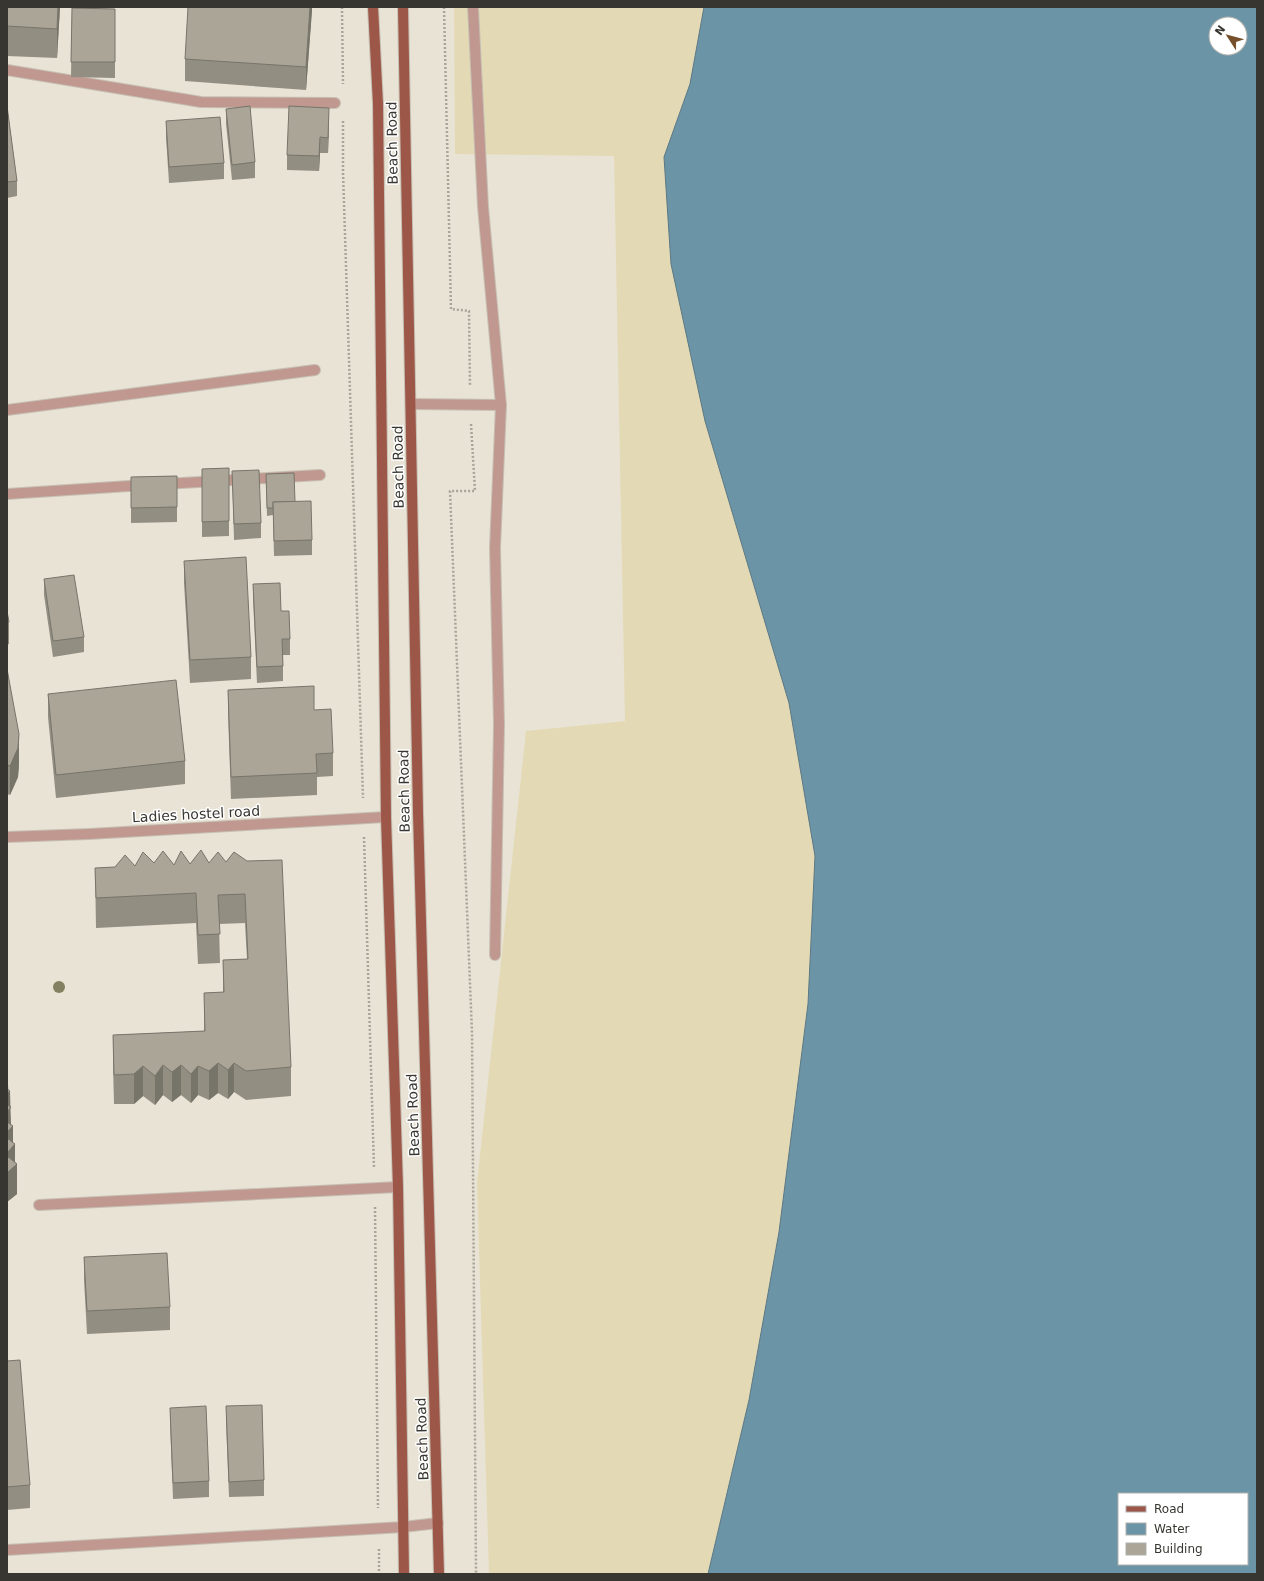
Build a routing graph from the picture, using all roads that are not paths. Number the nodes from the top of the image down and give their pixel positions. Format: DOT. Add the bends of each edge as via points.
graph roads {
  1 [pos="373,7"];
  2 [pos="403,7"];
  3 [pos="473,7"];
  4 [pos="7,70"];
  5 [pos="335,103"];
  6 [pos="315,370"];
  7 [pos="411,404"];
  8 [pos="501,405"];
  9 [pos="7,410"];
  10 [pos="320,475"];
  11 [pos="7,494"];
  12 [pos="386,817"];
  13 [pos="7,837"];
  14 [pos="495,955"];
  15 [pos="398,1187"];
  16 [pos="39,1205"];
  17 [pos="438,1523"];
  18 [pos="403,1527"];
  19 [pos="7,1550"];
  20 [pos="404,1574"];
  21 [pos="439,1574"];
  1 -- 12 [label="main road, Beach Road" via="378,104"];
  2 -- 7 [label="main road, Beach Road"];
  3 -- 8 [label="street" via="483,207"];
  4 -- 5 [label="street" via="201,102"];
  6 -- 9 [label="street"];
  7 -- 8 [label="street"];
  7 -- 17 [label="main road, Beach Road" via="418,812"];
  8 -- 14 [label="street" via="495,548 499,724"];
  10 -- 11 [label="street"];
  12 -- 13 [label="street, Ladies hostel road"];
  12 -- 15 [label="main road, Beach Road"];
  15 -- 16 [label="street"];
  15 -- 18 [label="main road, Beach Road"];
  17 -- 18 [label="street"];
  17 -- 21 [label="main road, Beach Road"];
  18 -- 19 [label="street"];
  18 -- 20 [label="main road, Beach Road"];
}
